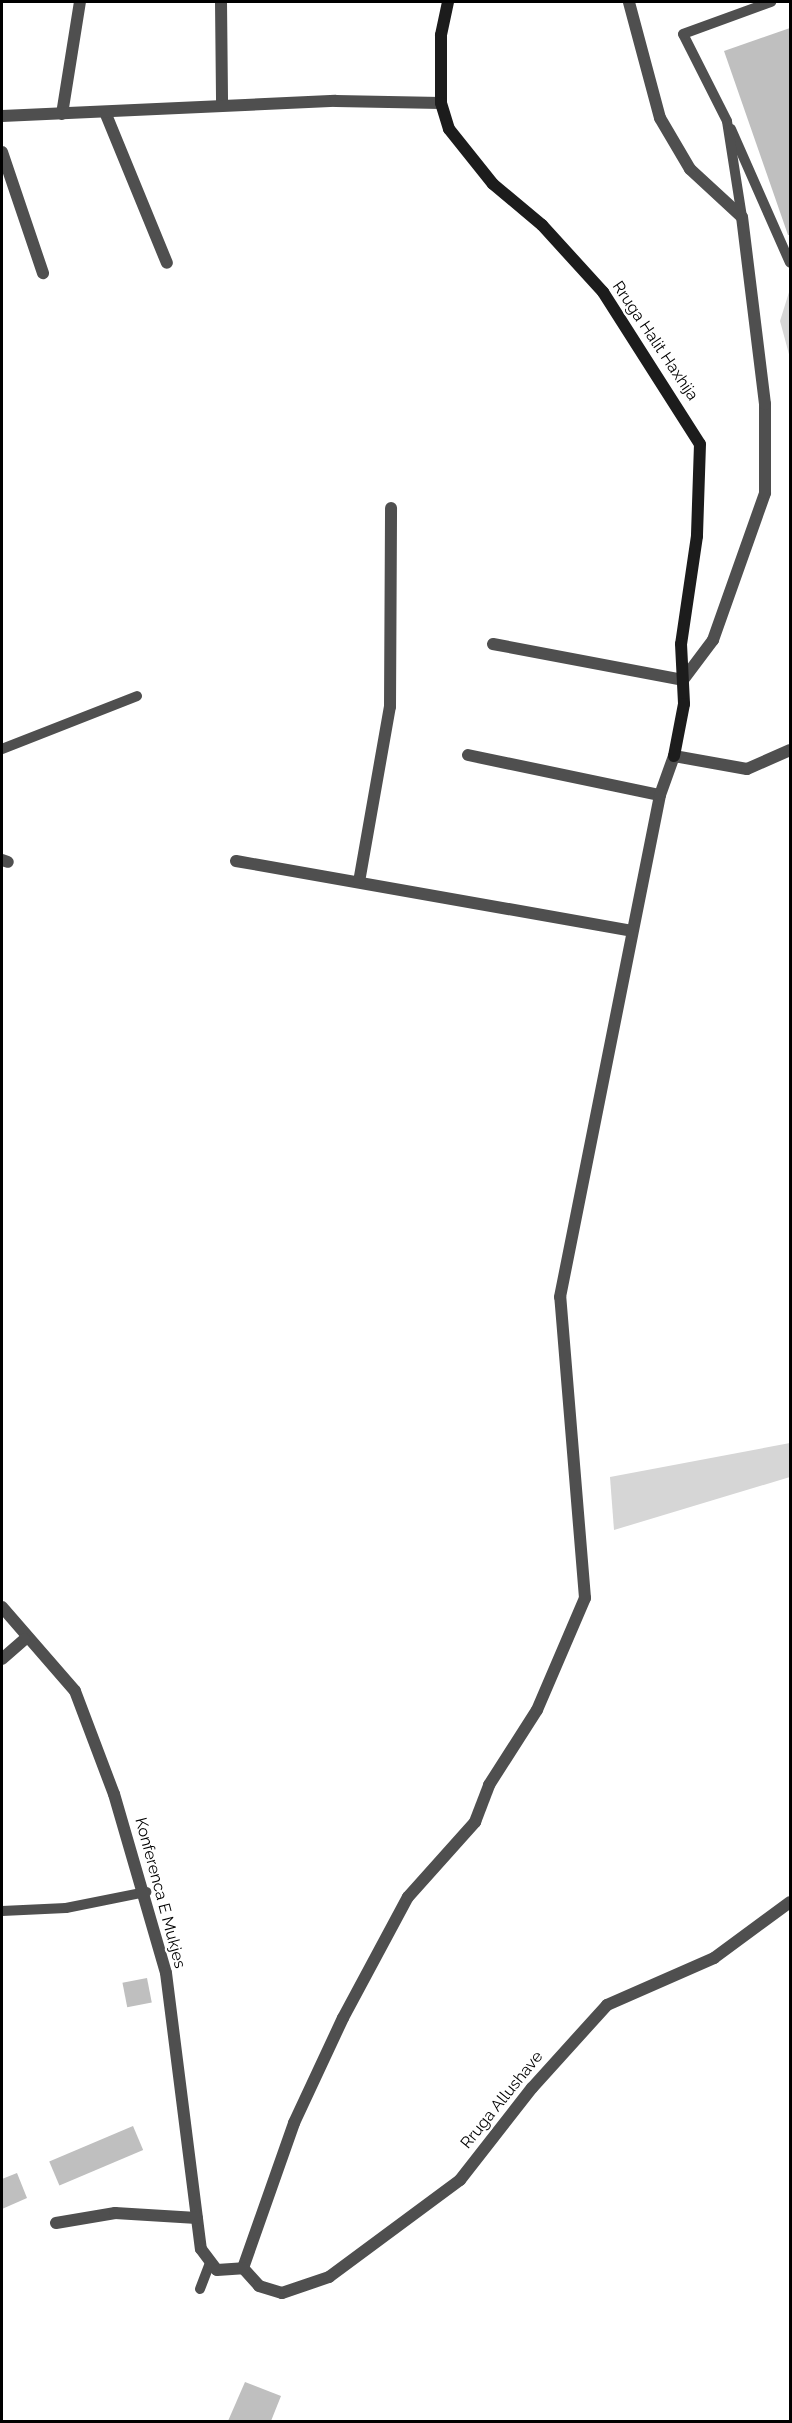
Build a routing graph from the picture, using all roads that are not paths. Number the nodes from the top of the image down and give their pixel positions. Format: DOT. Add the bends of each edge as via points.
graph roads {
  1 [pos="80,2"];
  2 [pos="220,2"];
  3 [pos="448,2"];
  4 [pos="630,2"];
  5 [pos="771,2"];
  6 [pos="441,103"];
  7 [pos="222,105"];
  8 [pos="105,112"];
  9 [pos="62,114"];
  10 [pos="2,116"];
  11 [pos="727,121"];
  12 [pos="2,152"];
  13 [pos="742,218"];
  14 [pos="167,263"];
  15 [pos="790,263"];
  16 [pos="43,273"];
  17 [pos="391,508"];
  18 [pos="493,644"];
  19 [pos="683,680"];
  20 [pos="137,696"];
  21 [pos="2,749"];
  22 [pos="790,750"];
  23 [pos="468,755"];
  24 [pos="674,756"];
  25 [pos="660,795"];
  26 [pos="236,861"];
  27 [pos="359,882"];
  28 [pos="632,931"];
  29 [pos="2,1607"];
  30 [pos="25,1639"];
  31 [pos="2,1659"];
  32 [pos="146,1892"];
  33 [pos="790,1902"];
  34 [pos="2,1911"];
  35 [pos="197,2217"];
  36 [pos="56,2223"];
  37 [pos="209,2266"];
  38 [pos="243,2268"];
  39 [pos="200,2289"];
  1 -- 9 [label="street"];
  2 -- 7 [label="street"];
  3 -- 6 [label="street, Rruga Halit Haxhija" via="441,35"];
  4 -- 13 [label="street" via="660,118 690,169"];
  5 -- 11 [label="lane" via="684,34"];
  6 -- 7 [label="street"];
  6 -- 19 [label="street, Rruga Halit Haxhija" via="449,129 493,184 542,225 603,292 700,444 697,536 681,644"];
  7 -- 8 [label="street"];
  8 -- 9 [label="street"];
  8 -- 14 [label="street"];
  9 -- 10 [label="street"];
  11 -- 13 [label="lane"];
  11 -- 15 [label="lane"];
  12 -- 16 [label="street"];
  13 -- 19 [label="street" via="765,404 765,493 713,640"];
  17 -- 27 [label="street" via="390,707"];
  18 -- 19 [label="street"];
  19 -- 24 [label="street, Rruga Halit Haxhija"];
  20 -- 21 [label="lane"];
  22 -- 24 [label="street" via="747,770"];
  23 -- 25 [label="street"];
  24 -- 25 [label="street"];
  25 -- 28 [label="street"];
  26 -- 27 [label="street"];
  27 -- 28 [label="street"];
  28 -- 38 [label="street" via="560,1297 585,1598 537,1710 489,1785 475,1822 408,1897 339,2027 294,2123"];
  29 -- 30 [label="street, Konferenca E Mukjes"];
  30 -- 31 [label="street"];
  30 -- 32 [label="street, Konferenca E Mukjes" via="75,1691"];
  32 -- 34 [label="lane" via="66,1908"];
  32 -- 35 [label="street, Konferenca E Mukjes" via="166,1973"];
  33 -- 38 [label="street, Rruga Allushave" via="714,1958 607,2005 532,2088 460,2180 329,2277 282,2293 259,2286"];
  35 -- 36 [label="street" via="115,2213"];
  35 -- 37 [label="street, Konferenca E Mukjes"];
  37 -- 38 [label="street" via="225,2272"];
  37 -- 39 [label="lane"];
}
